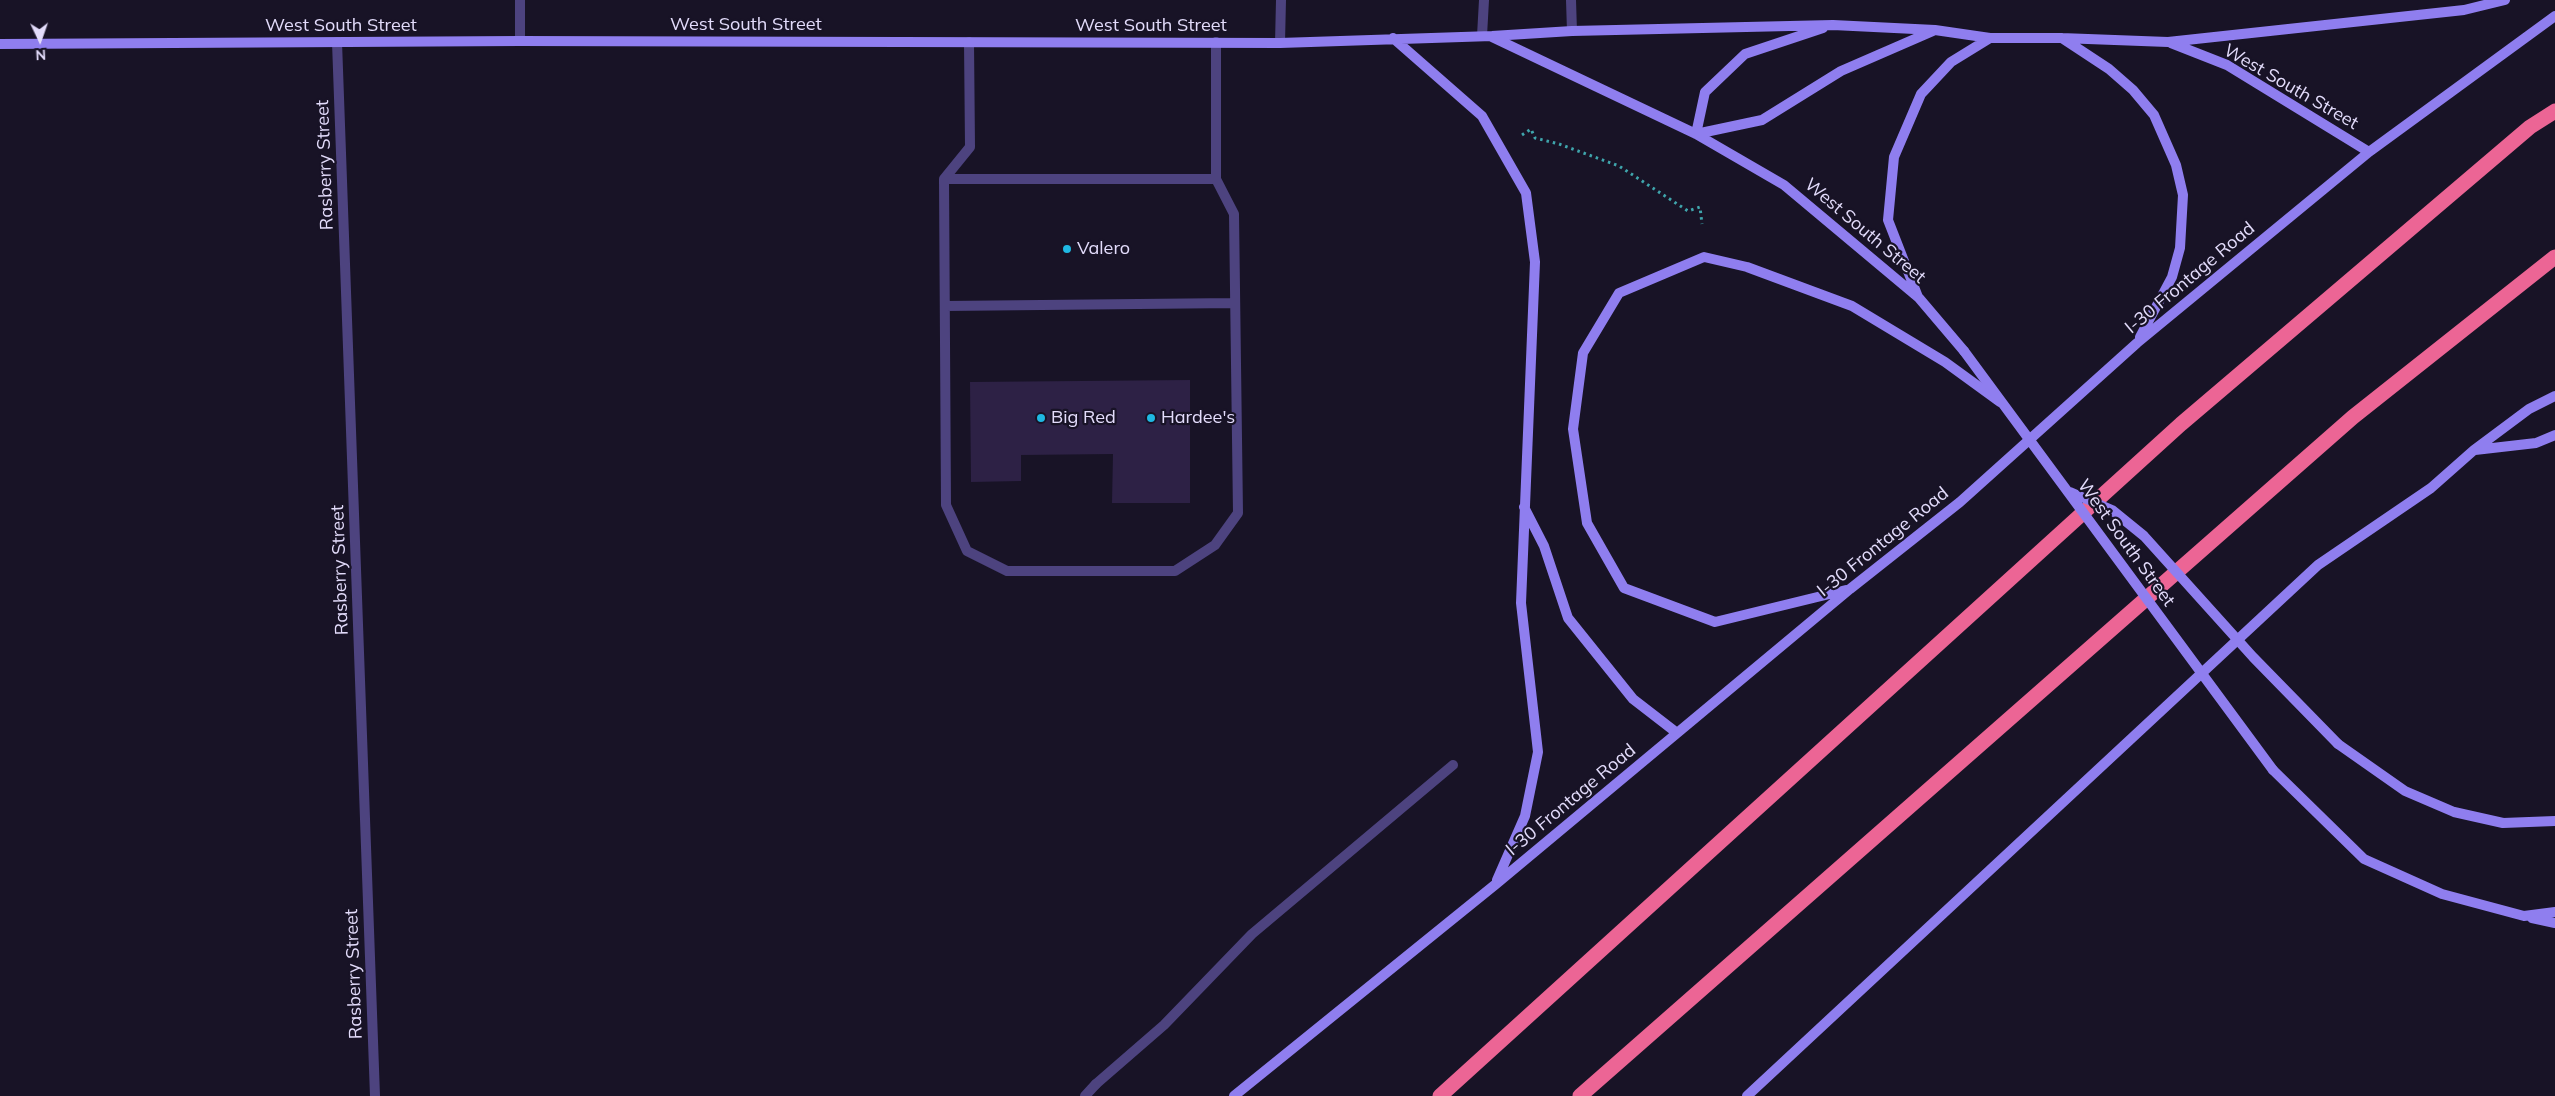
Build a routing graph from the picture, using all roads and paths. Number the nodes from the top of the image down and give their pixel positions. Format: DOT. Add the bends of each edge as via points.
graph roads {
  1 [pos="520,0"];
  2 [pos="1281,0"];
  3 [pos="1484,0"];
  4 [pos="1571,0"];
  5 [pos="2505,0"];
  6 [pos="2555,16"];
  7 [pos="1833,25"];
  8 [pos="1936,30"];
  9 [pos="1572,31"];
  10 [pos="1487,36"];
  11 [pos="1393,38"];
  12 [pos="1990,38"];
  13 [pos="2061,38"];
  14 [pos="520,41"];
  15 [pos="337,42"];
  16 [pos="969,42"];
  17 [pos="1216,42"];
  18 [pos="2168,42"];
  19 [pos="1280,43"];
  20 [pos="0,44"];
  21 [pos="2555,110"];
  22 [pos="1696,134"];
  23 [pos="1520,136"];
  24 [pos="2369,152"];
  25 [pos="1216,178"];
  26 [pos="944,179"];
  27 [pos="1702,224"];
  28 [pos="2555,257"];
  29 [pos="1919,298"];
  30 [pos="1236,303"];
  31 [pos="945,306"];
  32 [pos="2137,343"];
  33 [pos="2555,396"];
  34 [pos="2005,406"];
  35 [pos="2555,435"];
  36 [pos="2474,450"];
  37 [pos="2069,491"];
  38 [pos="1524,507"];
  39 [pos="1850,589"];
  40 [pos="1677,733"];
  41 [pos="1453,765"];
  42 [pos="2555,821"];
  43 [pos="1496,884"];
  44 [pos="2555,912"];
  45 [pos="2524,916"];
  46 [pos="2555,923"];
  47 [pos="375,1096"];
  48 [pos="1085,1096"];
  49 [pos="1234,1096"];
  50 [pos="1440,1096"];
  51 [pos="1580,1096"];
  52 [pos="1747,1096"];
  1 -- 14 [label="street"];
  2 -- 19 [label="street"];
  3 -- 10 [label="street"];
  4 -- 9 [label="street"];
  5 -- 18 [label="main road, West South Street" via="2464,10"];
  6 -- 24 [label="main road, I-30 Frontage Road"];
  7 -- 8 [label="main road, West South Street"];
  7 -- 9 [label="main road, West South Street"];
  7 -- 22 [label="main road" via="1745,54 1705,92"];
  8 -- 12 [label="main road, West South Street"];
  8 -- 22 [label="main road" via="1841,72 1762,120"];
  9 -- 10 [label="main road, West South Street"];
  10 -- 11 [label="main road, West South Street"];
  10 -- 22 [label="main road, West South Street"];
  11 -- 19 [label="main road, West South Street"];
  11 -- 38 [label="main road" via="1482,116 1526,193 1535,262"];
  12 -- 13 [label="main road, West South Street"];
  12 -- 29 [label="main road" via="1951,62 1921,94 1894,157 1888,220"];
  13 -- 18 [label="main road, West South Street"];
  13 -- 32 [label="main road" via="2109,69 2154,115 2166,139 2184,195 2180,248 2172,277"];
  14 -- 15 [label="main road, West South Street"];
  14 -- 16 [label="main road, West South Street"];
  15 -- 20 [label="main road, West South Street"];
  15 -- 47 [label="street, Rasberry Street"];
  16 -- 17 [label="main road, West South Street"];
  16 -- 26 [label="street" via="970,147"];
  17 -- 19 [label="main road, West South Street"];
  17 -- 25 [label="street"];
  18 -- 24 [label="main road, West South Street" via="2227,65"];
  21 -- 50 [label="highway" via="2530,127 2181,424"];
  22 -- 29 [label="main road, West South Street" via="1784,185"];
  23 -- 27 [label="path" via="1531,129 1536,138 1619,166 1688,211 1700,207"];
  24 -- 32 [label="main road, I-30 Frontage Road"];
  25 -- 26 [label="street"];
  25 -- 30 [label="street" via="1234,214"];
  26 -- 31 [label="street"];
  28 -- 51 [label="highway" via="2352,417"];
  29 -- 34 [label="main road, West South Street, bridge" via="1964,350"];
  30 -- 31 [label="street"];
  30 -- 31 [label="street" via="1238,513 1215,545 1175,571 1007,572 968,552 946,505"];
  32 -- 39 [label="main road, I-30 Frontage Road" via="1960,502"];
  33 -- 36 [label="main road" via="2529,409"];
  34 -- 37 [label="main road, West South Street, bridge"];
  34 -- 39 [label="main road" via="1944,362 1852,306 1747,267 1704,257 1619,293 1583,354 1573,429 1587,523 1624,588 1715,622"];
  35 -- 36 [label="main road" via="2536,443"];
  36 -- 52 [label="main road" via="2431,488 2318,565"];
  37 -- 42 [label="main road, bridge" via="2112,510 2144,536 2253,658 2338,744 2405,791 2454,812 2503,823"];
  37 -- 45 [label="main road, West South Street, bridge" via="2273,770 2364,859 2442,894"];
  38 -- 40 [label="main road" via="1544,546 1568,618 1633,699"];
  38 -- 43 [label="main road" via="1521,602 1538,752 1525,816"];
  39 -- 40 [label="main road, I-30 Frontage Road"];
  40 -- 43 [label="main road, I-30 Frontage Road"];
  41 -- 48 [label="street" via="1252,934 1164,1025"];
  43 -- 49 [label="main road, I-30 Frontage Road"];
  44 -- 45 [label="main road, West South Street"];
  45 -- 46 [label="main road"];
}
